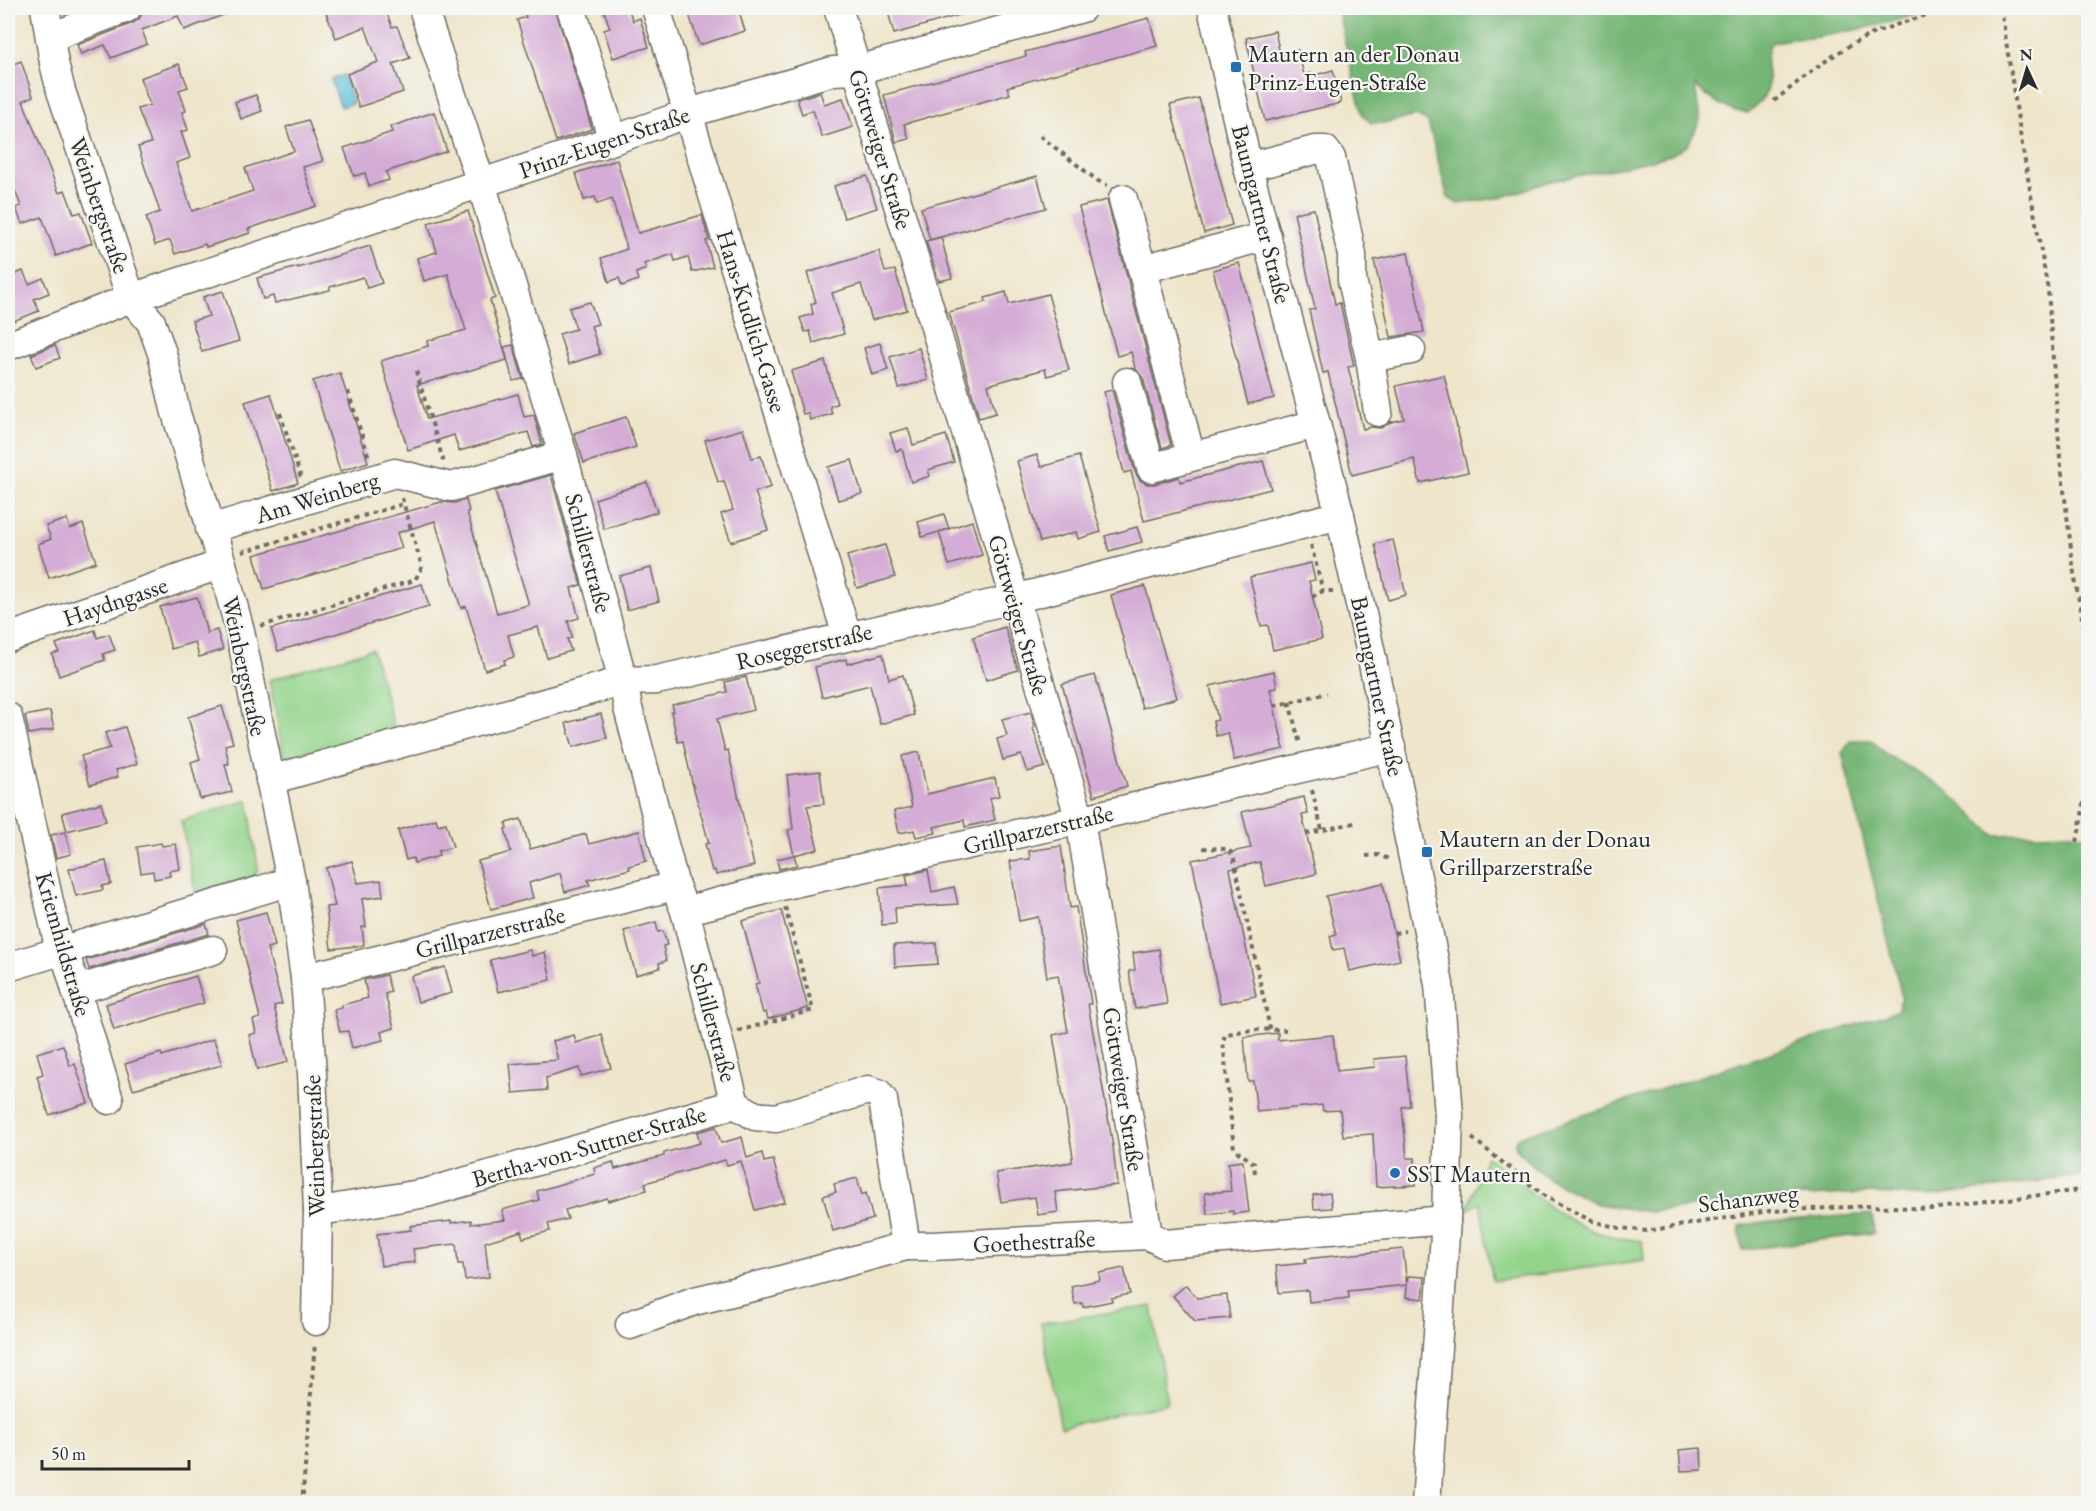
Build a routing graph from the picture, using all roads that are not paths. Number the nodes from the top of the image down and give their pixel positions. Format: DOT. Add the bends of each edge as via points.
graph roads {
  1 [pos="45,8"];
  2 [pos="127,8"];
  3 [pos="423,8"];
  4 [pos="571,8"];
  5 [pos="656,8"];
  6 [pos="838,8"];
  7 [pos="1082,8"];
  8 [pos="1212,8"];
  9 [pos="51,37"];
  10 [pos="857,70"];
  11 [pos="689,113"];
  12 [pos="613,140"];
  13 [pos="1248,166"];
  14 [pos="481,183"];
  15 [pos="1123,199"];
  16 [pos="1267,236"];
  17 [pos="1142,269"];
  18 [pos="131,298"];
  19 [pos="8,346"];
  20 [pos="1411,350"];
  21 [pos="1370,358"];
  22 [pos="1127,382"];
  23 [pos="1378,412"];
  24 [pos="1316,424"];
  25 [pos="563,455"];
  26 [pos="1191,457"];
  27 [pos="1340,515"];
  28 [pos="210,529"];
  29 [pos="230,559"];
  30 [pos="1014,599"];
  31 [pos="847,636"];
  32 [pos="8,638"];
  33 [pos="623,681"];
  34 [pos="8,717"];
  35 [pos="1391,747"];
  36 [pos="270,780"];
  37 [pos="1080,820"];
  38 [pos="291,881"];
  39 [pos="680,898"];
  40 [pos="213,950"];
  41 [pos="60,951"];
  42 [pos="8,967"];
  43 [pos="305,978"];
  44 [pos="76,990"];
  45 [pos="109,1101"];
  46 [pos="735,1104"];
  47 [pos="318,1210"];
  48 [pos="1446,1220"];
  49 [pos="1148,1235"];
  50 [pos="906,1246"];
  51 [pos="316,1321"];
  52 [pos="630,1325"];
  53 [pos="1426,1503"];
  1 -- 9 [label="street, Weinbergstraße"];
  2 -- 9 [label="street"];
  3 -- 14 [label="street, Schillerstraße"];
  4 -- 12 [label="street"];
  5 -- 11 [label="street, Hans-Kudlich-Gasse"];
  6 -- 10 [label="street, Göttweiger Straße"];
  7 -- 10 [label="street, Prinz-Eugen-Straße"];
  8 -- 13 [label="street, Baumgartner Straße"];
  9 -- 18 [label="street, Weinbergstraße" via="61,91"];
  10 -- 11 [label="street, Prinz-Eugen-Straße" via="833,71"];
  10 -- 30 [label="street, Göttweiger Straße"];
  11 -- 12 [label="street, Prinz-Eugen-Straße"];
  11 -- 31 [label="street, Hans-Kudlich-Gasse"];
  12 -- 14 [label="street, Prinz-Eugen-Straße"];
  13 -- 16 [label="street, Baumgartner Straße"];
  13 -- 21 [label="street" via="1315,150 1325,150 1331,158"];
  14 -- 18 [label="street, Prinz-Eugen-Straße"];
  14 -- 25 [label="street, Schillerstraße"];
  15 -- 17 [label="street"];
  16 -- 17 [label="street"];
  16 -- 24 [label="street, Baumgartner Straße"];
  17 -- 26 [label="street"];
  18 -- 19 [label="street, Prinz-Eugen-Straße"];
  18 -- 28 [label="street, Weinbergstraße" via="150,322 162,353"];
  20 -- 21 [label="street"];
  21 -- 23 [label="street"];
  22 -- 26 [label="street" via="1151,468"];
  24 -- 26 [label="street"];
  24 -- 27 [label="street, Baumgartner Straße"];
  25 -- 28 [label="street, Am Weinberg" via="451,487 385,476"];
  25 -- 33 [label="street, Schillerstraße"];
  27 -- 30 [label="street, Roseggerstraße"];
  27 -- 35 [label="street, Baumgartner Straße"];
  28 -- 29 [label="street, Weinbergstraße"];
  29 -- 32 [label="street, Haydngasse"];
  29 -- 36 [label="street, Weinbergstraße"];
  30 -- 31 [label="street, Roseggerstraße"];
  30 -- 37 [label="street, Göttweiger Straße"];
  31 -- 33 [label="street, Roseggerstraße" via="657,680"];
  33 -- 36 [label="street, Roseggerstraße"];
  33 -- 39 [label="street, Schillerstraße"];
  34 -- 41 [label="street, Kriemhildstraße"];
  35 -- 37 [label="street, Grillparzerstraße"];
  35 -- 48 [label="street, Baumgartner Straße" via="1439,984 1449,1115"];
  36 -- 38 [label="street, Weinbergstraße"];
  37 -- 39 [label="street, Grillparzerstraße" via="780,886"];
  37 -- 49 [label="street, Göttweiger Straße"];
  38 -- 41 [label="street"];
  38 -- 43 [label="street, Weinbergstraße"];
  39 -- 43 [label="street, Grillparzerstraße"];
  39 -- 46 [label="street, Schillerstraße"];
  40 -- 44 [label="street"];
  41 -- 42 [label="street"];
  41 -- 44 [label="street, Kriemhildstraße"];
  43 -- 47 [label="street, Weinbergstraße"];
  44 -- 45 [label="street, Kriemhildstraße"];
  46 -- 47 [label="street, Bertha-von-Suttner-Straße" via="426,1193"];
  46 -- 50 [label="street, Bertha-von-Suttner-Straße" via="755,1116 776,1118 868,1090 878,1093 883,1100"];
  47 -- 51 [label="street, Weinbergstraße"];
  48 -- 49 [label="street, Goethestraße" via="1165,1244"];
  48 -- 53 [label="street, Baumgartner Straße"];
  49 -- 50 [label="street, Goethestraße"];
  50 -- 52 [label="street, Goethestraße" via="694,1301"];
}
